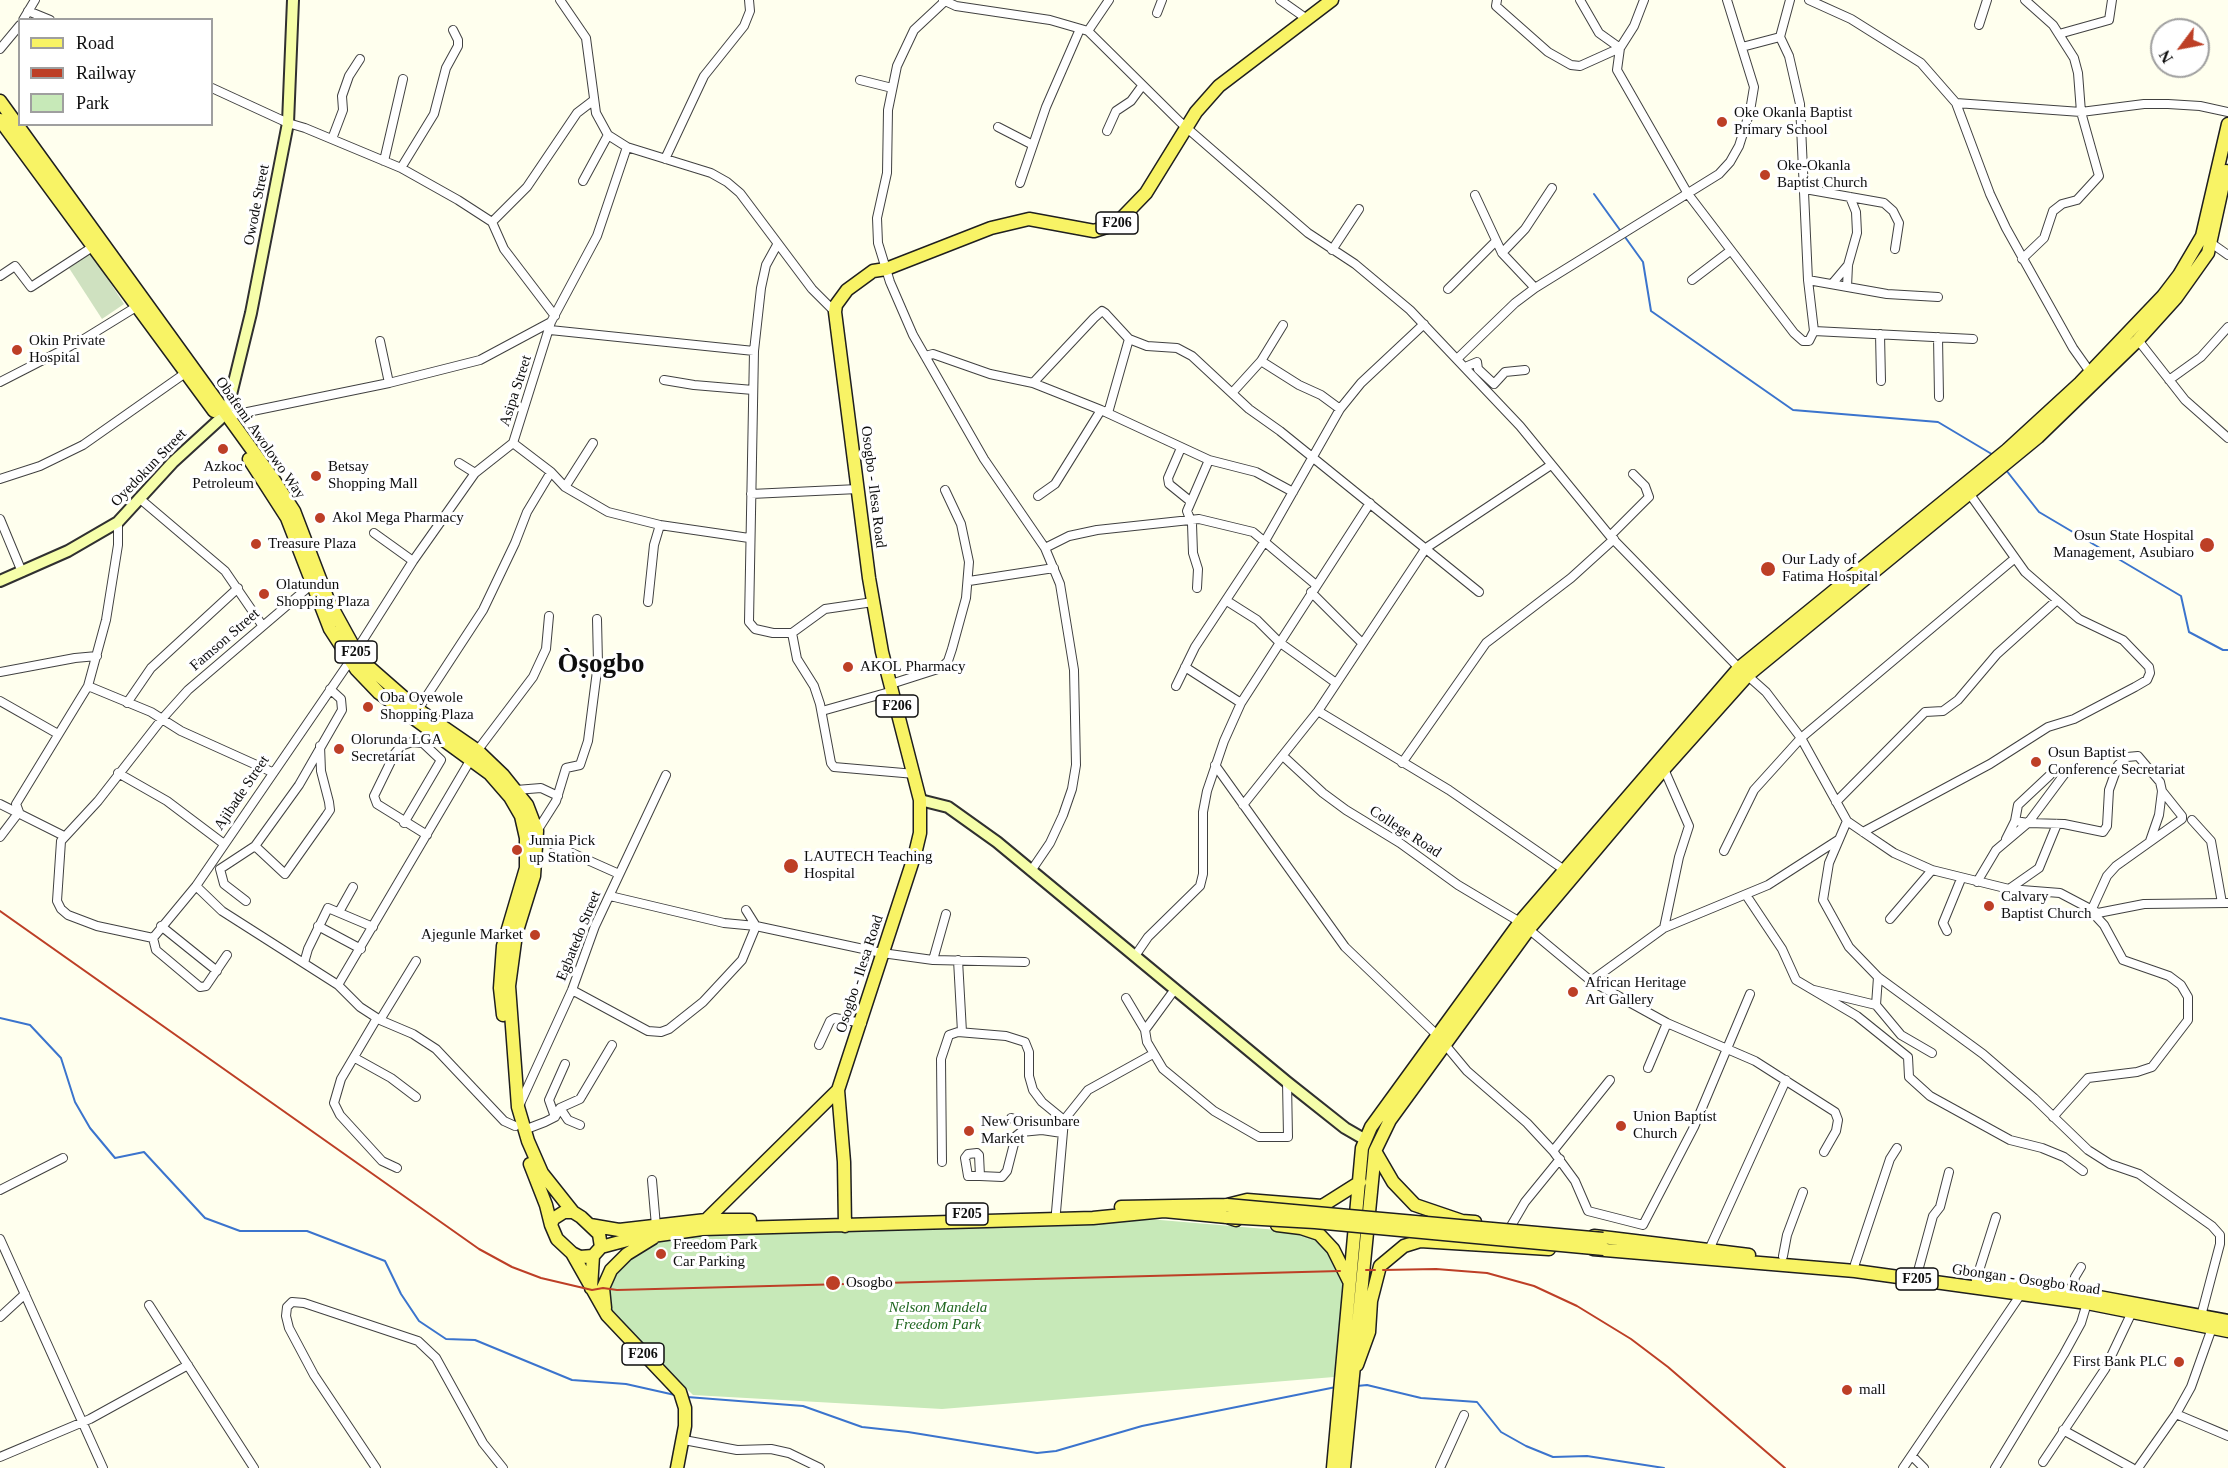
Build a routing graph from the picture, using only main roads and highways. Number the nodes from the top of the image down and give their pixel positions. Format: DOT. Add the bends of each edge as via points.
graph roads {
  1 [pos="1332,0"];
  2 [pos="0,101"];
  3 [pos="0,120"];
  4 [pos="2228,124"];
  5 [pos="18,125"];
  6 [pos="19,126"];
  7 [pos="2228,161"];
  8 [pos="2226,185"];
  9 [pos="224,416"];
  10 [pos="2011,453"];
  11 [pos="1994,467"];
  12 [pos="356,652"];
  13 [pos="1743,671"];
  14 [pos="416,714"];
  15 [pos="475,755"];
  16 [pos="1524,926"];
  17 [pos="1440,1039"];
  18 [pos="838,1090"];
  19 [pos="520,1128"];
  20 [pos="1375,1151"];
  21 [pos="1360,1182"];
  22 [pos="1227,1211"];
  23 [pos="573,1212"];
  24 [pos="706,1220"];
  25 [pos="845,1222"];
  26 [pos="551,1225"];
  27 [pos="590,1225"];
  28 [pos="658,1230"];
  29 [pos="1603,1244"];
  30 [pos="597,1252"];
  31 [pos="572,1253"];
  32 [pos="1349,1282"];
  33 [pos="591,1289"];
  34 [pos="2107,1303"];
  35 [pos="607,1315"];
  36 [pos="2228,1321"];
  37 [pos="2228,1331"];
  38 [pos="1348,1383"];
  39 [pos="677,1468"];
  40 [pos="1340,1468"];
  1 -- 18 [label="main road, Osogbo - Ilesa Road / F206" via="1219,86 1186,127 1146,193 1106,229 1079,230 1042,221 991,228 873,271 847,290 836,304 873,602 920,800 920,833 915,854"];
  2 -- 5 [label="main road, Obafemi Awolowo Way / F205"];
  3 -- 9 [label="main road, Obafemi Awolowo Way / F205" via="184,374"];
  4 -- 10 [label="main road" via="2202,236 2194,252 2163,296"];
  6 -- 9 [label="main road, Obafemi Awolowo Way / F205" via="104,241"];
  7 -- 8 [label="main road"];
  8 -- 10 [label="main road" via="2211,243 2192,277 2089,390"];
  9 -- 12 [label="main road, Obafemi Awolowo Way / F205" via="294,512 328,600"];
  9 -- 12 [label="main road, Obafemi Awolowo Way / F205" via="287,518 330,629"];
  10 -- 11 [label="main road"];
  11 -- 13 [label="main road"];
  11 -- 13 [label="main road" via="1969,493"];
  12 -- 14 [label="main road, Obafemi Awolowo Way / F205"];
  13 -- 16 [label="main road" via="1665,769"];
  13 -- 16 [label="main road" via="1563,869"];
  14 -- 15 [label="main road, Obafemi Awolowo Way / F205"];
  14 -- 15 [label="main road, Obafemi Awolowo Way / F205" via="435,735"];
  15 -- 19 [label="main road, Obafemi Awolowo Way / F205" via="510,796 521,816 526,838 526,868 503,946 500,988"];
  15 -- 19 [label="main road, Obafemi Awolowo Way / F205" via="516,790 527,805 536,835 534,876 516,934 509,986"];
  16 -- 17 [label="main road"];
  17 -- 20 [label="main road"];
  17 -- 21 [label="main road" via="1364,1139"];
  18 -- 24 [label="main road, Osogbo - Ilesa Road / F206"];
  18 -- 25 [label="main road, F206"];
  19 -- 23 [label="main road, Obafemi Awolowo Way / F205" via="542,1173"];
  19 -- 26 [label="main road, F205"];
  20 -- 29 [label="main road" via="1393,1182 1415,1205 1462,1221 1583,1233"];
  20 -- 38 [label="main road"];
  21 -- 22 [label="main road" via="1322,1206 1247,1200"];
  21 -- 32 [label="main road"];
  22 -- 25 [label="main road"];
  22 -- 25 [label="main road, F205" via="1143,1205"];
  22 -- 29 [label="main road, F205, bridge"];
  22 -- 32 [label="main road" via="1241,1223 1301,1228 1319,1234 1336,1254"];
  23 -- 26 [label="main road" via="558,1214"];
  23 -- 27 [label="main road, F205"];
  24 -- 25 [label="main road, F205"];
  24 -- 28 [label="main road, F205"];
  25 -- 28 [label="main road, F205"];
  26 -- 31 [label="main road, F205" via="557,1239"];
  27 -- 28 [label="main road, F205"];
  27 -- 30 [label="main road, F205" via="599,1234"];
  28 -- 30 [label="main road, F205"];
  28 -- 35 [label="main road" via="627,1254 605,1278"];
  29 -- 34 [label="main road, Gbongan - Osogbo Road / F205"];
  29 -- 34 [label="main road, Gbongan - Osogbo Road / F205" via="1783,1256 1918,1271 2072,1292"];
  29 -- 38 [label="main road" via="1561,1250 1420,1241 1404,1246 1380,1266 1369,1332"];
  30 -- 31 [label="main road, F205" via="580,1257"];
  30 -- 33 [label="main road"];
  31 -- 33 [label="main road, F206"];
  32 -- 38 [label="main road"];
  33 -- 35 [label="main road, F206"];
  34 -- 36 [label="main road, Gbongan - Osogbo Road / F205"];
  34 -- 37 [label="main road, Gbongan - Osogbo Road / F205" via="2132,1312"];
  35 -- 39 [label="main road, F206" via="682,1396 684,1440"];
  38 -- 40 [label="main road"];
}
